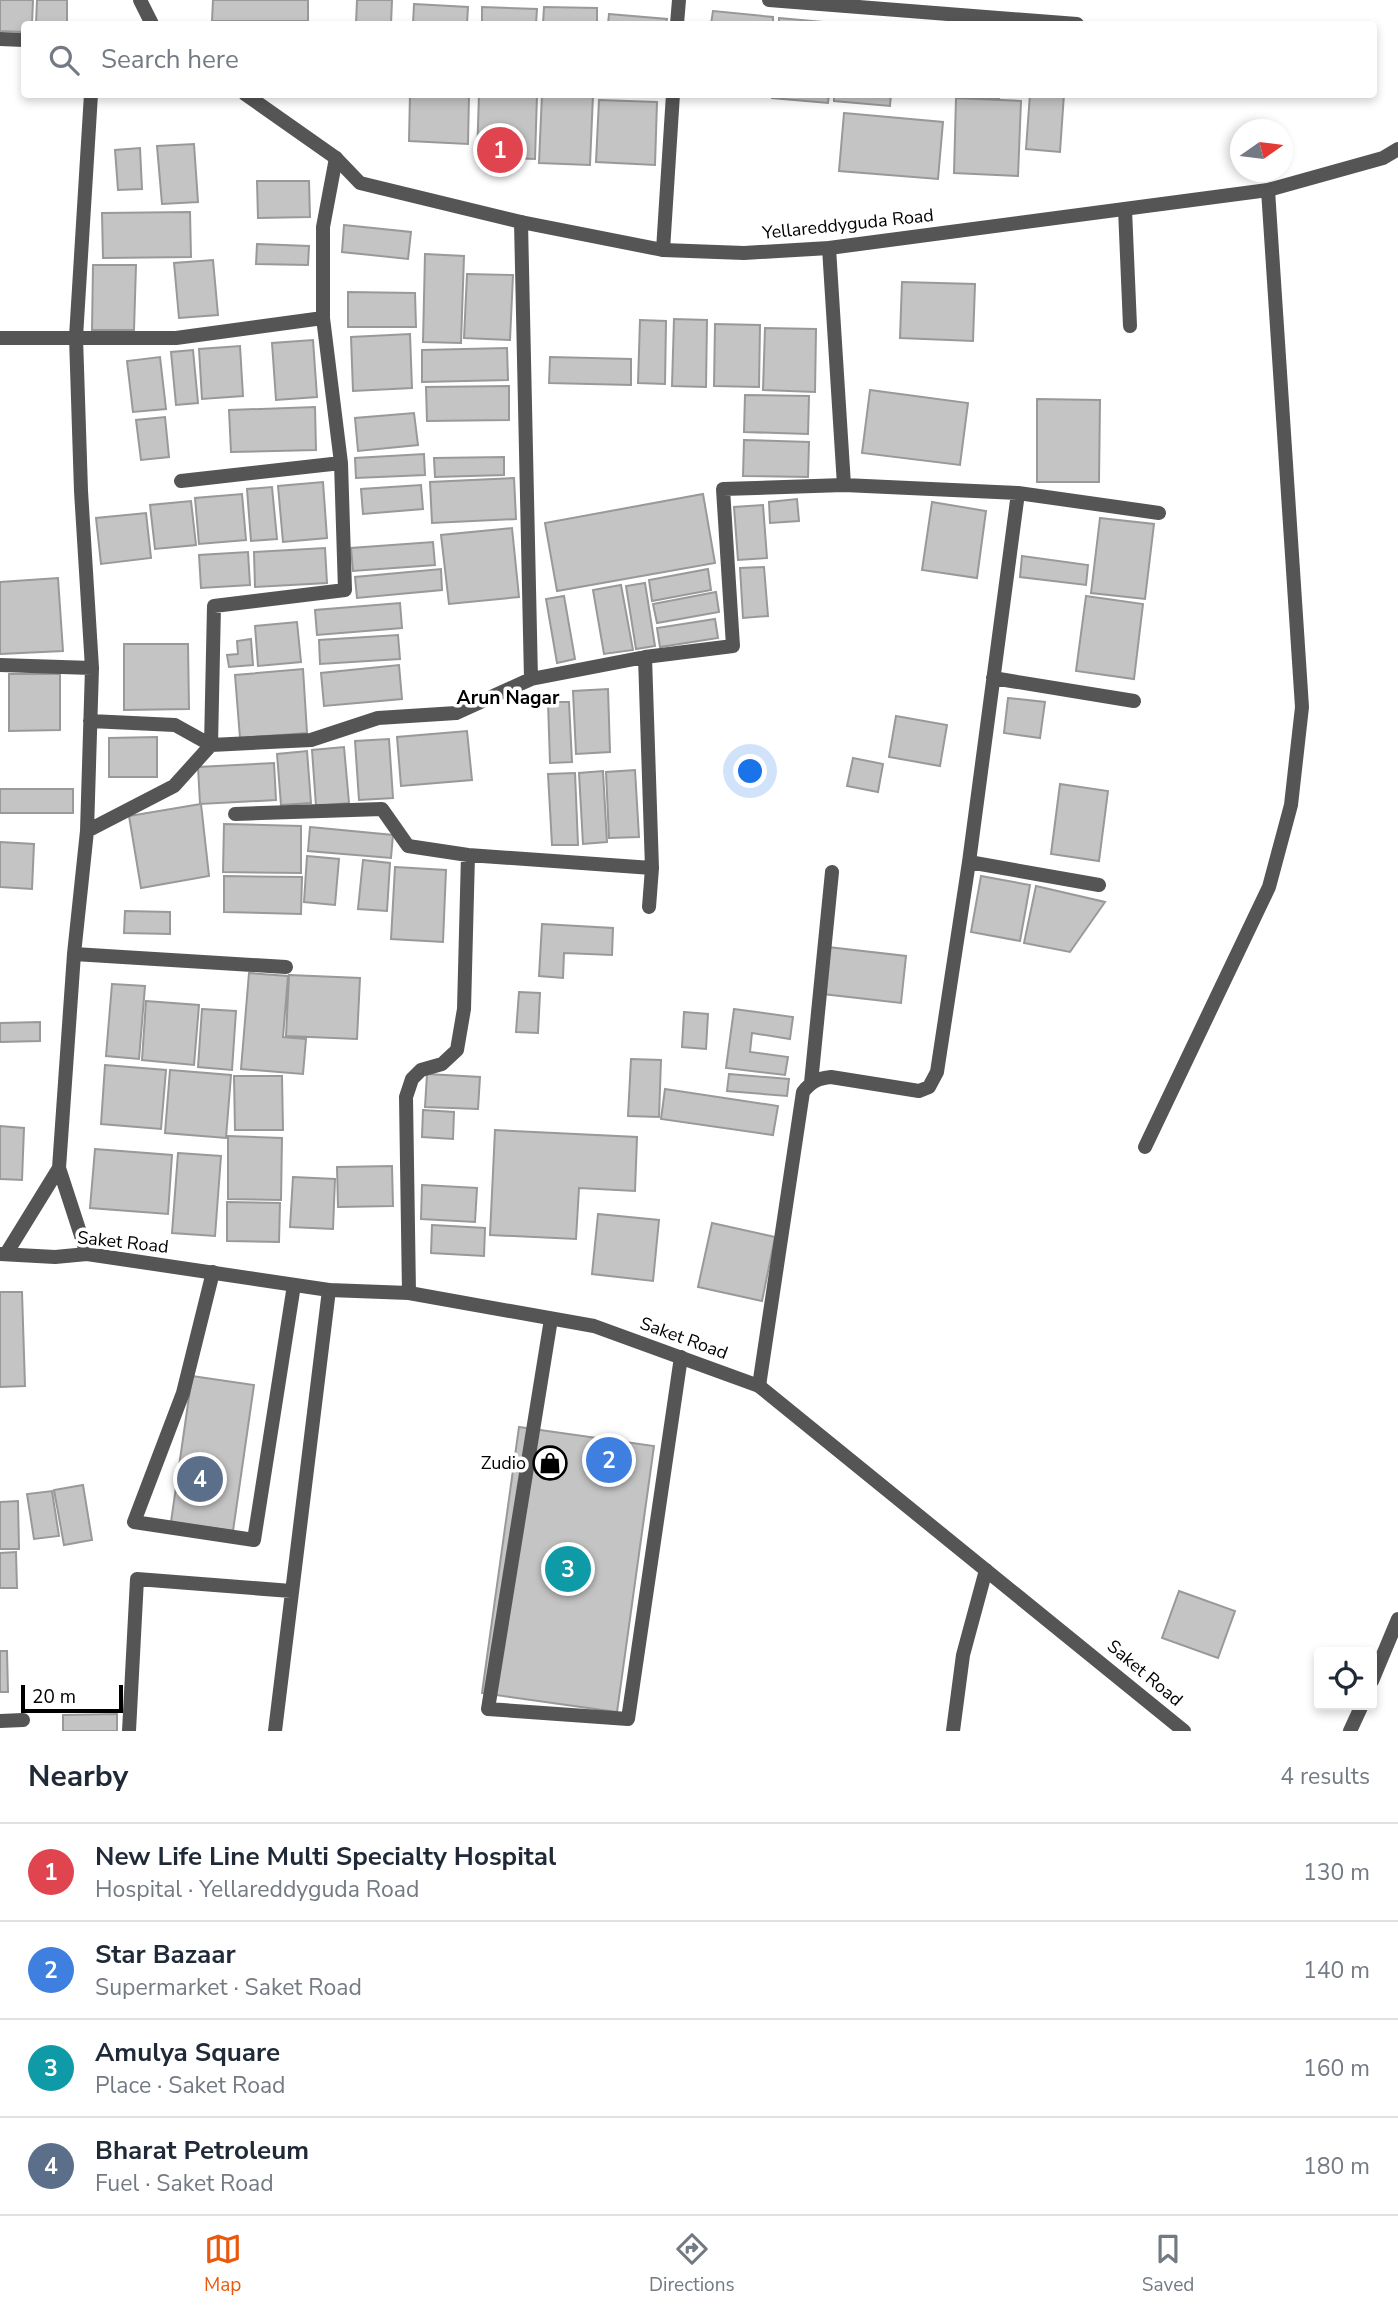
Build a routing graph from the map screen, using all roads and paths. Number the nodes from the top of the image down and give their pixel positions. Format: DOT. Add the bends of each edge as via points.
graph roads {
  1 [pos="141,0"];
  2 [pos="679,0"];
  3 [pos="769,0"];
  4 [pos="151,21"];
  5 [pos="677,21"];
  6 [pos="1038,21"];
  7 [pos="0,39"];
  8 [pos="21,40"];
  9 [pos="91,98"];
  10 [pos="251,98"];
  11 [pos="673,98"];
  12 [pos="1398,149"];
  13 [pos="336,158"];
  14 [pos="1268,190"];
  15 [pos="1125,209"];
  16 [pos="521,222"];
  17 [pos="829,248"];
  18 [pos="663,250"];
  19 [pos="323,318"];
  20 [pos="1130,326"];
  21 [pos="76,337"];
  22 [pos="0,338"];
  23 [pos="341,463"];
  24 [pos="181,481"];
  25 [pos="844,485"];
  26 [pos="1018,493"];
  27 [pos="1159,513"];
  28 [pos="645,657"];
  29 [pos="0,665"];
  30 [pos="92,668"];
  31 [pos="993,678"];
  32 [pos="531,679"];
  33 [pos="1134,701"];
  34 [pos="90,721"];
  35 [pos="211,745"];
  36 [pos="234,814"];
  37 [pos="87,831"];
  38 [pos="468,855"];
  39 [pos="969,862"];
  40 [pos="652,868"];
  41 [pos="832,872"];
  42 [pos="1100,885"];
  43 [pos="649,907"];
  44 [pos="74,954"];
  45 [pos="286,967"];
  46 [pos="811,1083"];
  47 [pos="1145,1147"];
  48 [pos="59,1168"];
  49 [pos="3,1254"];
  50 [pos="87,1254"];
  51 [pos="213,1272"];
  52 [pos="295,1285"];
  53 [pos="329,1290"];
  54 [pos="410,1293"];
  55 [pos="551,1319"];
  56 [pos="681,1357"];
  57 [pos="759,1386"];
  58 [pos="986,1570"];
  59 [pos="291,1591"];
  60 [pos="1398,1619"];
  61 [pos="1377,1669"];
  62 [pos="1360,1710"];
  63 [pos="23,1720"];
  64 [pos="0,1721"];
  65 [pos="129,1731"];
  66 [pos="275,1731"];
  67 [pos="953,1731"];
  68 [pos="1184,1731"];
  69 [pos="1350,1731"];
  1 -- 4 [label="street"];
  2 -- 5 [label="street"];
  3 -- 6 [label="street"];
  7 -- 8 [label="street"];
  9 -- 21 [label="street"];
  10 -- 13 [label="street, Yellareddyguda Road"];
  11 -- 18 [label="street"];
  12 -- 14 [label="street, Yellareddyguda Road" via="1383,158"];
  13 -- 16 [label="street, Yellareddyguda Road" via="360,183"];
  13 -- 19 [label="street" via="323,227"];
  14 -- 15 [label="street, Yellareddyguda Road"];
  14 -- 47 [label="street" via="1302,707 1291,805 1269,887"];
  15 -- 17 [label="street, Yellareddyguda Road"];
  15 -- 20 [label="street"];
  16 -- 18 [label="street, Yellareddyguda Road"];
  16 -- 32 [label="street"];
  17 -- 18 [label="street, Yellareddyguda Road" via="744,253"];
  17 -- 25 [label="street"];
  19 -- 21 [label="street" via="176,338"];
  19 -- 23 [label="street"];
  21 -- 22 [label="street"];
  21 -- 30 [label="street"];
  23 -- 24 [label="street"];
  23 -- 35 [label="street" via="345,590 214,606"];
  25 -- 26 [label="street"];
  25 -- 28 [label="street" via="723,489 733,646"];
  26 -- 27 [label="street"];
  26 -- 31 [label="street"];
  28 -- 32 [label="street"];
  28 -- 40 [label="street"];
  29 -- 30 [label="street"];
  30 -- 34 [label="street"];
  31 -- 33 [label="street"];
  31 -- 39 [label="street"];
  32 -- 35 [label="street" via="456,713 378,718 311,740"];
  34 -- 35 [label="street" via="175,724"];
  34 -- 37 [label="street"];
  35 -- 37 [label="street" via="174,786"];
  36 -- 38 [label="street" via="382,809 408,846"];
  37 -- 44 [label="street"];
  38 -- 40 [label="street"];
  38 -- 54 [label="street" via="464,1009 457,1051 442,1064 421,1070 406,1097"];
  39 -- 42 [label="street"];
  39 -- 46 [label="street" via="937,1072 929,1087 919,1091 831,1077"];
  40 -- 43 [label="street"];
  41 -- 46 [label="street"];
  44 -- 45 [label="street"];
  44 -- 48 [label="street"];
  46 -- 57 [label="street" via="803,1092"];
  48 -- 49 [label="street"];
  48 -- 50 [label="street"];
  49 -- 50 [label="street, Saket Road"];
  50 -- 51 [label="street, Saket Road"];
  51 -- 52 [label="street, Saket Road"];
  51 -- 52 [label="street" via="183,1393 134,1522 254,1540"];
  52 -- 53 [label="street, Saket Road"];
  53 -- 54 [label="street, Saket Road"];
  53 -- 59 [label="street"];
  54 -- 55 [label="street, Saket Road"];
  55 -- 56 [label="street, Saket Road" via="594,1326"];
  55 -- 56 [label="street" via="488,1709 628,1719"];
  56 -- 57 [label="street, Saket Road"];
  57 -- 58 [label="street, Saket Road"];
  58 -- 67 [label="street" via="963,1655"];
  58 -- 68 [label="street, Saket Road"];
  59 -- 65 [label="street" via="137,1579"];
  59 -- 66 [label="street"];
  60 -- 61 [label="street"];
  62 -- 69 [label="street"];
  63 -- 64 [label="street"];
}
